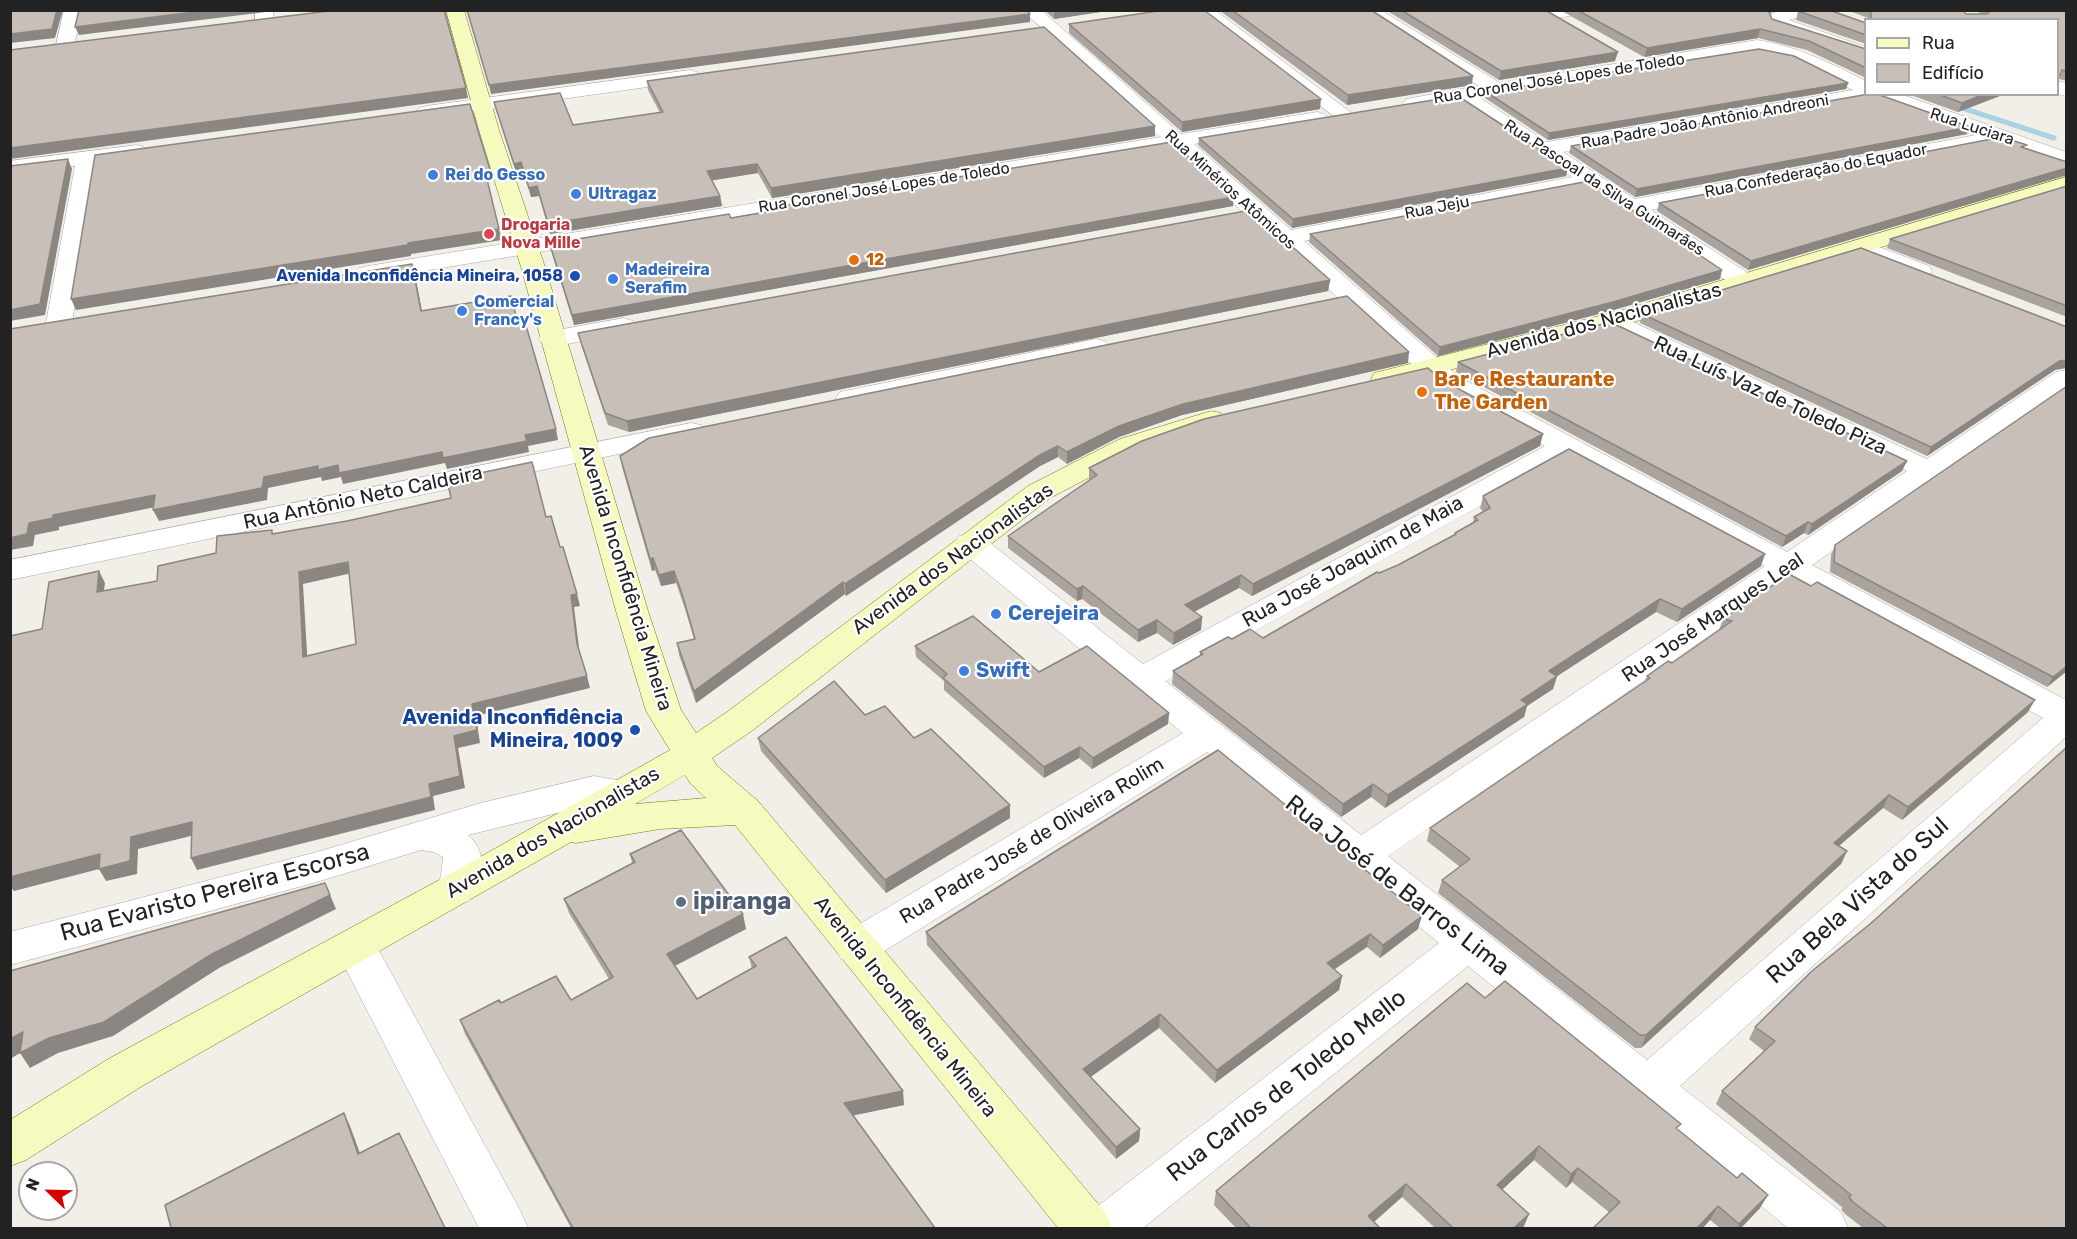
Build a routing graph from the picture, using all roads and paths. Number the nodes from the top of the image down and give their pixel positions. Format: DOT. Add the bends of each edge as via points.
graph roads {
  1 [pos="73,10"];
  2 [pos="455,10"];
  3 [pos="1203,10"];
  4 [pos="1368,10"];
  5 [pos="1574,10"];
  6 [pos="1805,10"];
  7 [pos="1544,13"];
  8 [pos="264,16"];
  9 [pos="287,18"];
  10 [pos="1028,21"];
  11 [pos="241,24"];
  12 [pos="1072,25"];
  13 [pos="1049,28"];
  14 [pos="1576,30"];
  15 [pos="89,42"];
  16 [pos="66,45"];
  17 [pos="44,47"];
  18 [pos="1615,51"];
  19 [pos="1864,52"];
  20 [pos="1643,66"];
  21 [pos="706,74"];
  22 [pos="1864,88"];
  23 [pos="1497,89"];
  24 [pos="1864,94"];
  25 [pos="1462,95"];
  26 [pos="1885,96"];
  27 [pos="482,104"];
  28 [pos="1397,106"];
  29 [pos="412,114"];
  30 [pos="2001,136"];
  31 [pos="1176,141"];
  32 [pos="157,148"];
  33 [pos="1544,149"];
  34 [pos="87,158"];
  35 [pos="2067,159"];
  36 [pos="10,168"];
  37 [pos="1591,180"];
  38 [pos="2067,184"];
  39 [pos="1631,207"];
  40 [pos="1284,238"];
  41 [pos="526,247"];
  42 [pos="1861,247"];
  43 [pos="352,275"];
  44 [pos="1937,277"];
  45 [pos="1745,282"];
  46 [pos="1351,297"];
  47 [pos="1316,303"];
  48 [pos="1611,321"];
  49 [pos="644,322"];
  50 [pos="59,323"];
  51 [pos="552,339"];
  52 [pos="1119,343"];
  53 [pos="1432,368"];
  54 [pos="2067,378"];
  55 [pos="1352,387"];
  56 [pos="830,402"];
  57 [pos="1239,413"];
  58 [pos="715,426"];
  59 [pos="1566,446"];
  60 [pos="586,453"];
  61 [pos="1930,471"];
  62 [pos="970,543"];
  63 [pos="1791,566"];
  64 [pos="10,570"];
  65 [pos="1140,680"];
  66 [pos="2067,716"];
  67 [pos="1208,735"];
  68 [pos="690,755"];
  69 [pos="620,794"];
  70 [pos="745,811"];
  71 [pos="419,835"];
  72 [pos="548,836"];
  73 [pos="1359,856"];
  74 [pos="454,890"];
  75 [pos="1468,943"];
  76 [pos="355,946"];
  77 [pos="856,947"];
  78 [pos="10,949"];
  79 [pos="1649,1086"];
  80 [pos="10,1145"];
  81 [pos="1821,1227"];
  82 [pos="504,1228"];
  83 [pos="1088,1228"];
  84 [pos="1107,1228"];
  1 -- 16 [label="street"];
  2 -- 27 [label="main road, Avenida Inconfidência Mineira"];
  3 -- 31 [label="street, Rua Coronel José Lopes de Toledo" via="1354,113"];
  4 -- 23 [label="street"];
  5 -- 7 [label="street"];
  6 -- 19 [label="street" via="1776,21"];
  7 -- 14 [label="street"];
  8 -- 9 [label="street"];
  8 -- 11 [label="street"];
  10 -- 13 [label="street, Rua Minérios Atômicos"];
  12 -- 13 [label="street"];
  13 -- 31 [label="street, Rua Minérios Atômicos"];
  15 -- 16 [label="street"];
  16 -- 17 [label="street"];
  18 -- 20 [label="street"];
  20 -- 22 [label="street, Rua Coronel José Lopes de Toledo" via="1757,46 1794,54"];
  20 -- 23 [label="street, Rua Coronel José Lopes de Toledo"];
  21 -- 27 [label="street"];
  23 -- 25 [label="street, Rua Coronel José Lopes de Toledo"];
  24 -- 33 [label="street, Rua Padre João Antônio Andreoni"];
  25 -- 28 [label="street, Rua Coronel José Lopes de Toledo"];
  25 -- 33 [label="street, Rua Pascoal da Silva Guimarães"];
  26 -- 30 [label="street, Rua Luciara"];
  27 -- 29 [label="street"];
  27 -- 41 [label="main road, Avenida Inconfidência Mineira"];
  30 -- 35 [label="street, Rua Luciara"];
  30 -- 39 [label="street, Rua Confederação do Equador"];
  31 -- 40 [label="street, Rua Minérios Atômicos" via="1243,213"];
  31 -- 41 [label="street, Rua Coronel José Lopes de Toledo"];
  32 -- 34 [label="street"];
  33 -- 37 [label="street, Rua Pascoal da Silva Guimarães"];
  34 -- 36 [label="street"];
  34 -- 50 [label="street"];
  37 -- 39 [label="street, Rua Pascoal da Silva Guimarães"];
  37 -- 40 [label="street, Rua Jeju"];
  38 -- 42 [label="main road, Avenida dos Nacionalistas"];
  39 -- 45 [label="street, Rua Pascoal da Silva Guimarães"];
  40 -- 46 [label="street, Rua Minérios Atômicos"];
  41 -- 43 [label="street, Rua Coronel José Lopes de Toledo"];
  41 -- 51 [label="main road, Avenida Inconfidência Mineira"];
  42 -- 44 [label="street"];
  42 -- 45 [label="main road, Avenida dos Nacionalistas"];
  45 -- 48 [label="main road, Avenida dos Nacionalistas"];
  46 -- 47 [label="street"];
  46 -- 53 [label="street, Rua Minérios Atômicos"];
  48 -- 53 [label="main road, Avenida dos Nacionalistas"];
  48 -- 61 [label="street, Rua Luís Vaz de Toledo Piza"];
  49 -- 51 [label="street"];
  51 -- 60 [label="main road, Avenida Inconfidência Mineira"];
  52 -- 56 [label="street"];
  53 -- 55 [label="main road, Avenida dos Nacionalistas"];
  53 -- 59 [label="street, Rua Minérios Atômicos" via="1449,383"];
  54 -- 61 [label="street, Rua José Marques Leal"];
  57 -- 62 [label="main road, Avenida dos Nacionalistas" via="1193,423 1130,445 1039,492"];
  58 -- 60 [label="street, Rua Antônio Neto Caldeira"];
  59 -- 63 [label="street, Rua Minérios Atômicos"];
  59 -- 65 [label="street, Rua José Joaquim de Maia"];
  60 -- 64 [label="street, Rua Antônio Neto Caldeira"];
  60 -- 68 [label="main road, Avenida Inconfidência Mineira" via="664,711"];
  61 -- 63 [label="street, Rua José Marques Leal"];
  62 -- 65 [label="street, Rua José de Barros Lima"];
  62 -- 68 [label="main road, Avenida dos Nacionalistas" via="740,721"];
  63 -- 66 [label="street, Rua Minérios Atômicos"];
  63 -- 73 [label="street, Rua José Marques Leal"];
  65 -- 67 [label="street, Rua José de Barros Lima"];
  66 -- 79 [label="street, Rua Bela Vista do Sul"];
  67 -- 73 [label="street, Rua José de Barros Lima"];
  67 -- 77 [label="street, Rua Padre José de Oliveira Rolim"];
  68 -- 69 [label="main road, Avenida dos Nacionalistas"];
  68 -- 70 [label="main road, Avenida Inconfidência Mineira" via="704,775"];
  69 -- 71 [label="street, Rua Evaristo Pereira Escorsa" via="594,790"];
  69 -- 72 [label="main road, Avenida dos Nacionalistas"];
  70 -- 72 [label="main road" via="672,813 610,821"];
  70 -- 77 [label="main road, Avenida Inconfidência Mineira"];
  71 -- 74 [label="street, Rua Evaristo Pereira Escorsa" via="454,842 462,856 463,872"];
  71 -- 78 [label="street, Rua Evaristo Pereira Escorsa" via="317,867"];
  72 -- 74 [label="main road, Avenida dos Nacionalistas"];
  73 -- 75 [label="street, Rua José de Barros Lima"];
  74 -- 76 [label="main road, Avenida dos Nacionalistas"];
  75 -- 79 [label="street, Rua José de Barros Lima"];
  75 -- 84 [label="street, Rua Carlos de Toledo Mello"];
  76 -- 80 [label="main road, Avenida dos Nacionalistas" via="126,1072"];
  76 -- 82 [label="street"];
  77 -- 83 [label="main road, Avenida Inconfidência Mineira"];
  79 -- 81 [label="street, Rua José de Barros Lima"];
}
